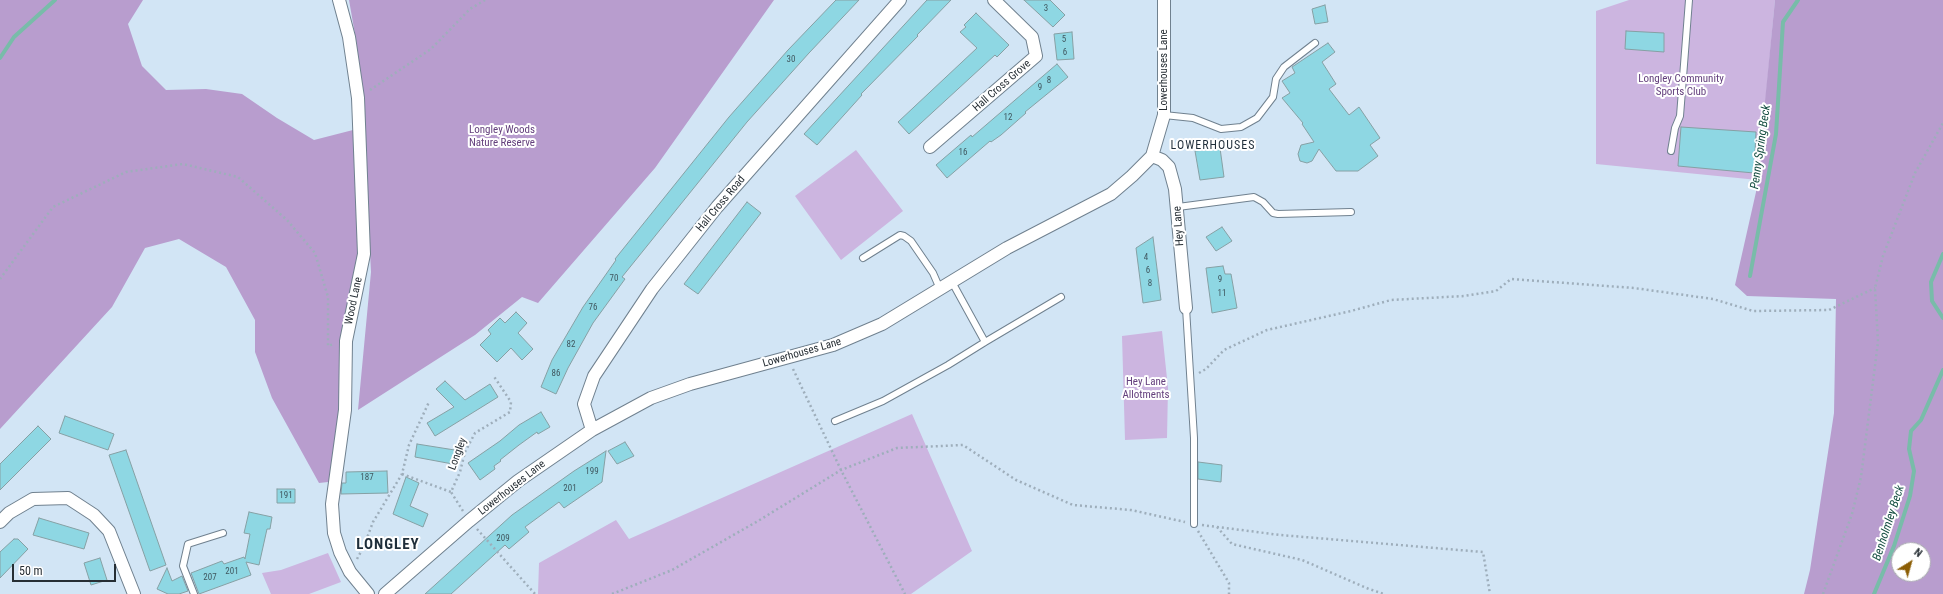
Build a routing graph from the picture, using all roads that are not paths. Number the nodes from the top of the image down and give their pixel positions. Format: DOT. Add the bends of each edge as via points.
graph roads {
  1 [pos="339,0"];
  2 [pos="900,0"];
  3 [pos="994,0"];
  4 [pos="1164,0"];
  5 [pos="1689,0"];
  6 [pos="1315,44"];
  7 [pos="1164,115"];
  8 [pos="930,147"];
  9 [pos="1671,151"];
  10 [pos="1152,156"];
  11 [pos="1178,207"];
  12 [pos="1351,212"];
  13 [pos="863,258"];
  14 [pos="952,282"];
  15 [pos="940,289"];
  16 [pos="1061,298"];
  17 [pos="1186,308"];
  18 [pos="985,342"];
  19 [pos="835,422"];
  20 [pos="592,430"];
  21 [pos="0,522"];
  22 [pos="1194,524"];
  23 [pos="223,533"];
  24 [pos="134,594"];
  25 [pos="194,594"];
  26 [pos="368,594"];
  27 [pos="385,594"];
  1 -- 26 [label="street, Wood Lane" via="349,37 358,98 364,254 346,341 345,410 332,504 334,533 340,552 350,572"];
  2 -- 20 [label="street, Hall Cross Road" via="717,207 652,289 594,376 584,404"];
  3 -- 8 [label="street, Hall Cross Grove" via="1032,37 1036,56"];
  4 -- 7 [label="street, Lowerhouses Lane"];
  5 -- 9 [label="lane" via="1680,116 1674,128"];
  6 -- 7 [label="lane" via="1284,68 1276,79 1273,98 1257,118 1242,127 1221,129 1193,118"];
  7 -- 10 [label="street, Lowerhouses Lane"];
  10 -- 11 [label="street, Hey Lane" via="1170,167"];
  10 -- 14 [label="street, Lowerhouses Lane" via="1111,194 1007,248"];
  11 -- 12 [label="lane" via="1254,197 1273,213 1278,214"];
  11 -- 17 [label="street, Hey Lane"];
  13 -- 15 [label="lane" via="900,235 904,236 911,241"];
  14 -- 15 [label="street, Lowerhouses Lane"];
  14 -- 18 [label="lane"];
  15 -- 20 [label="street, Lowerhouses Lane" via="882,324 833,345 690,384 651,398"];
  16 -- 18 [label="lane"];
  17 -- 22 [label="lane" via="1194,438"];
  18 -- 19 [label="lane" via="884,401"];
  20 -- 27 [label="street, Lowerhouses Lane" via="518,481 469,520"];
  21 -- 24 [label="street" via="9,513 33,499 68,498 94,515 109,531"];
  23 -- 25 [label="lane" via="188,544 184,566"];
}
